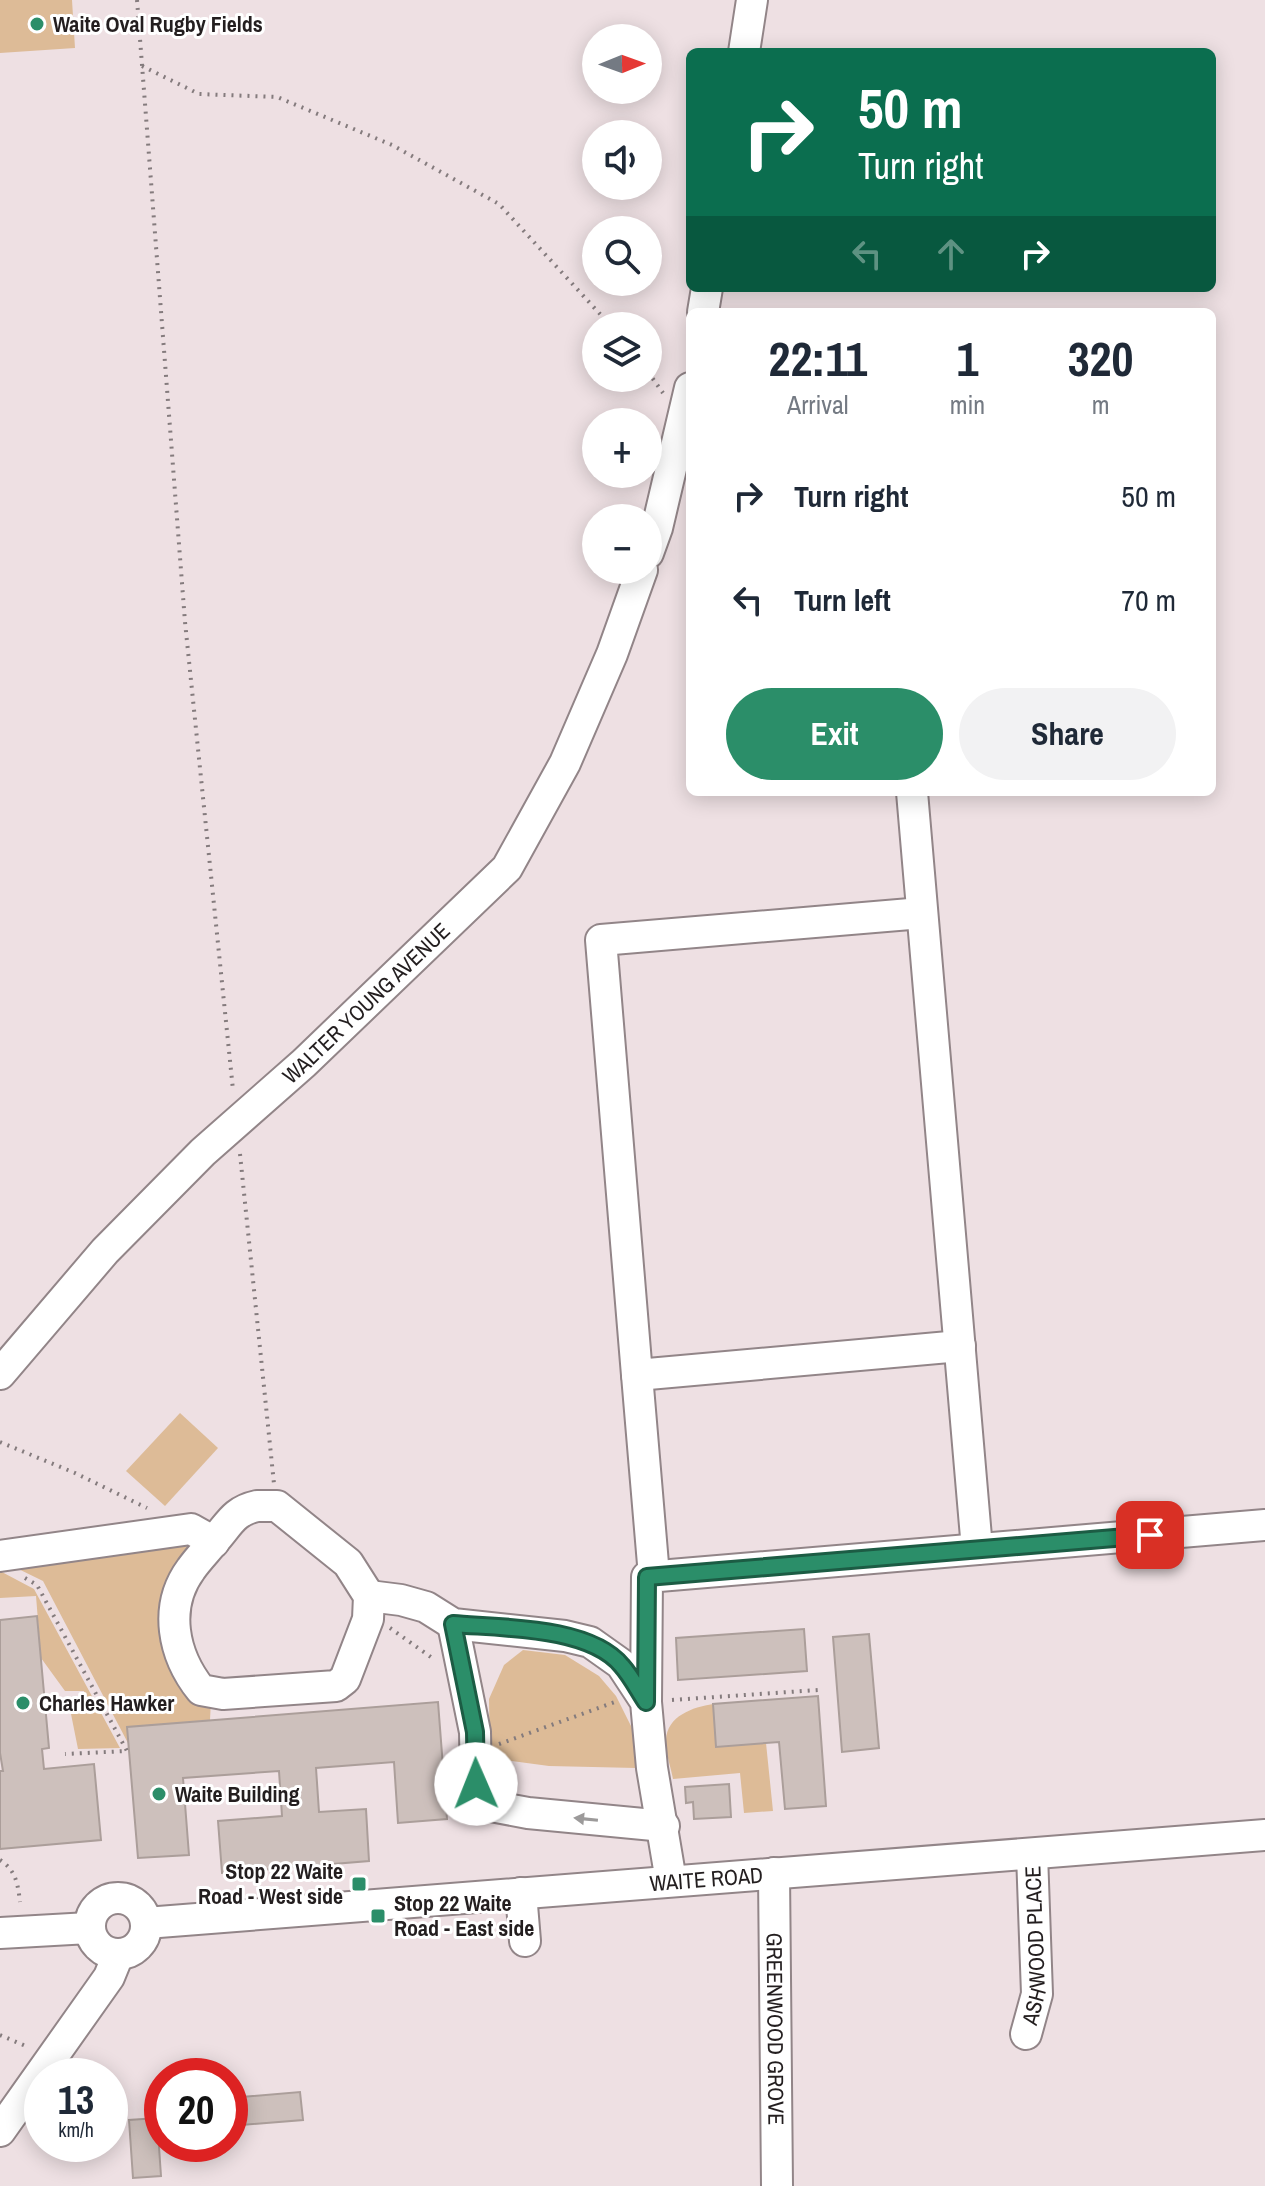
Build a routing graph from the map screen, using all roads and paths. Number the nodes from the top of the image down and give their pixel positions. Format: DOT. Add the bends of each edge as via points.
graph roads {
  1 [pos="137,0"];
  2 [pos="752,0"];
  3 [pos="745,48"];
  4 [pos="142,66"];
  5 [pos="598,312"];
  6 [pos="686,405"];
  7 [pos="662,507"];
  8 [pos="637,584"];
  9 [pos="912,796"];
  10 [pos="922,913"];
  11 [pos="237,1123"];
  12 [pos="960,1346"];
  13 [pos="0,1374"];
  14 [pos="637,1375"];
  15 [pos="0,1442"];
  16 [pos="277,1506"];
  17 [pos="153,1511"];
  18 [pos="1265,1525"];
  19 [pos="214,1542"];
  20 [pos="977,1549"];
  21 [pos="0,1556"];
  22 [pos="654,1576"];
  23 [pos="25,1577"];
  24 [pos="369,1596"];
  25 [pos="453,1624"];
  26 [pos="818,1690"];
  27 [pos="643,1698"];
  28 [pos="475,1752"];
  29 [pos="65,1754"];
  30 [pos="664,1826"];
  31 [pos="1265,1835"];
  32 [pos="1032,1854"];
  33 [pos="0,1860"];
  34 [pos="774,1873"];
  35 [pos="671,1881"];
  36 [pos="521,1893"];
  37 [pos="20,1902"];
  38 [pos="146,1923"];
  39 [pos="89,1928"];
  40 [pos="0,1933"];
  41 [pos="525,1941"];
  42 [pos="118,1955"];
  43 [pos="1026,2034"];
  44 [pos="0,2131"];
  45 [pos="777,2186"];
  1 -- 4 [label="path"];
  2 -- 3 [label="street"];
  4 -- 5 [label="path" via="199,94 277,97 392,145 499,204"];
  4 -- 11 [label="path" via="185,622"];
  6 -- 7 [label="street"];
  8 -- 11 [label="street, WALTER YOUNG AVENUE" via="565,763 507,868"];
  9 -- 10 [label="street"];
  10 -- 12 [label="street"];
  10 -- 14 [label="street" via="601,940"];
  11 -- 13 [label="street, WALTER YOUNG AVENUE" via="105,1251"];
  11 -- 16 [label="path"];
  12 -- 14 [label="street"];
  12 -- 20 [label="street"];
  14 -- 22 [label="street"];
  15 -- 17 [label="path"];
  16 -- 19 [label="street" via="240,1510"];
  16 -- 24 [label="street" via="348,1563"];
  18 -- 20 [label="street"];
  19 -- 21 [label="street" via="191,1529"];
  19 -- 24 [label="street" via="190,1569 174,1612 181,1660 201,1690 223,1694 336,1686 345,1679 368,1619"];
  20 -- 22 [label="street"];
  22 -- 27 [label="street" via="647,1577"];
  23 -- 29 [label="path" via="37,1585 127,1751"];
  24 -- 25 [label="street" via="426,1607"];
  25 -- 27 [label="street" via="590,1642 621,1664"];
  25 -- 28 [label="street"];
  26 -- 27 [label="path"];
  27 -- 28 [label="path"];
  27 -- 30 [label="street"];
  30 -- 28 [label="street, one-way" via="491,1806 476,1784"];
  30 -- 35 [label="street"];
  31 -- 32 [label="street, WAITE ROAD"];
  32 -- 34 [label="street, WAITE ROAD"];
  32 -- 43 [label="street, ASHWOOD PLACE" via="1037,1994"];
  33 -- 37 [label="path" via="17,1880"];
  34 -- 35 [label="street, WAITE ROAD"];
  34 -- 45 [label="street, GREENWOOD GROVE"];
  35 -- 36 [label="street, WAITE ROAD"];
  36 -- 38 [label="street, WAITE ROAD"];
  36 -- 41 [label="street"];
  38 -- 39 [label="street" via="129,1900 111,1899 94,1910"];
  38 -- 42 [label="street" via="142,1942"];
  39 -- 40 [label="street"];
  39 -- 42 [label="street" via="100,1949"];
  42 -- 44 [label="street" via="109,1977"];
}
